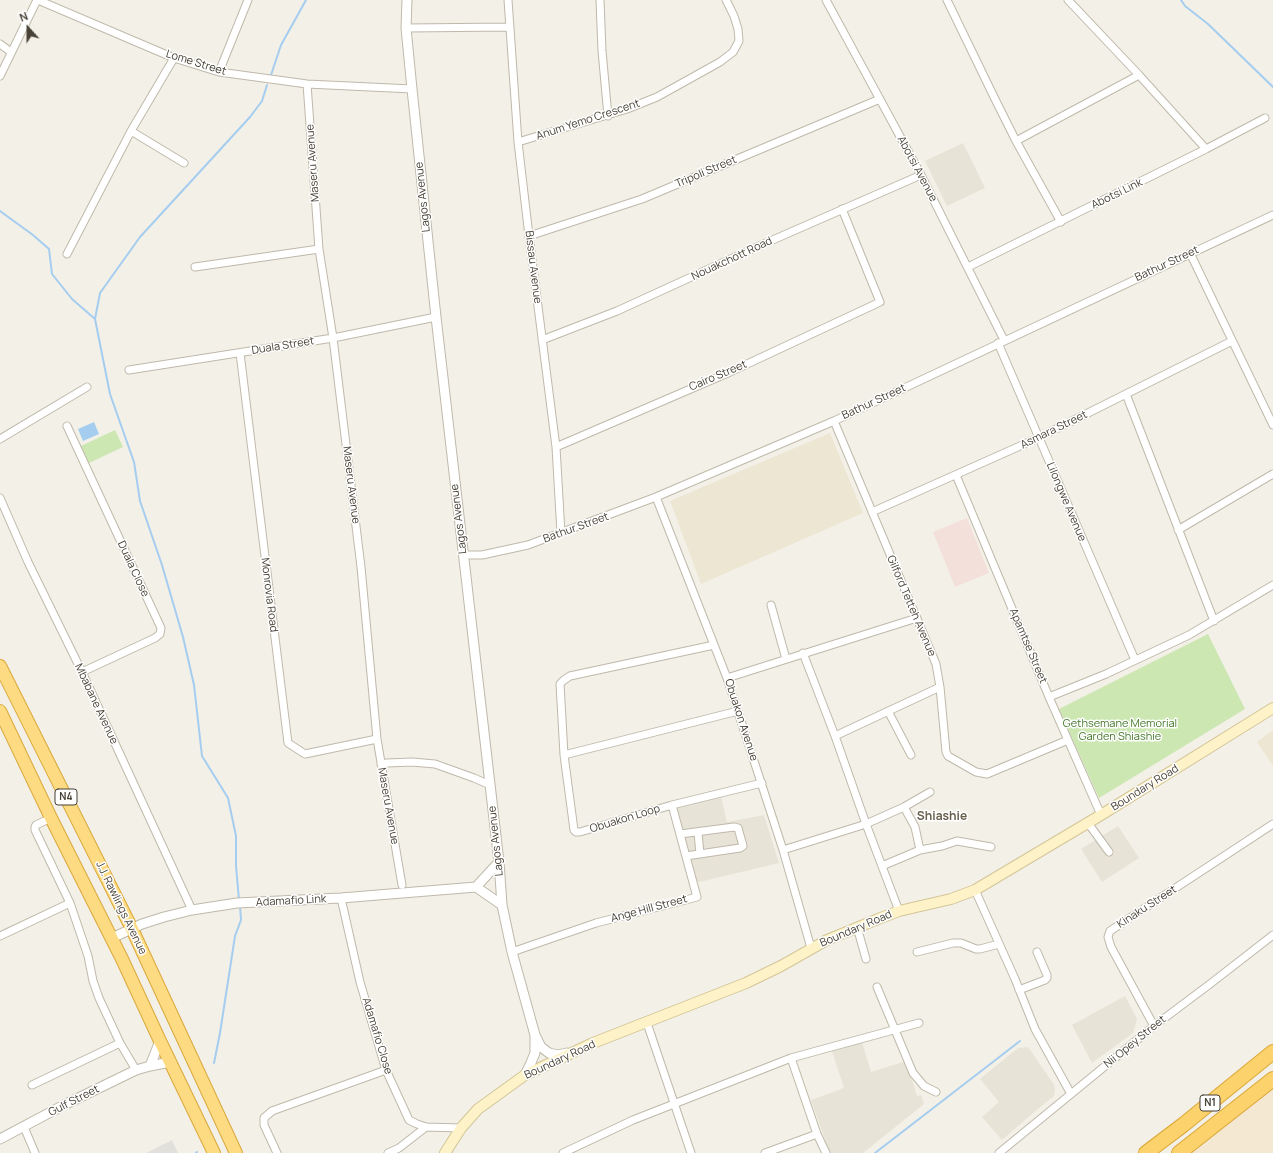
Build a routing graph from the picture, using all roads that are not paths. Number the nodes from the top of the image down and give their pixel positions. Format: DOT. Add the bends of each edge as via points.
graph roads {
  1 [pos="38,0"];
  2 [pos="248,0"];
  3 [pos="407,0"];
  4 [pos="508,0"];
  5 [pos="600,0"];
  6 [pos="726,0"];
  7 [pos="826,0"];
  8 [pos="946,0"];
  9 [pos="1068,0"];
  10 [pos="510,26"];
  11 [pos="406,28"];
  12 [pos="0,44"];
  13 [pos="11,52"];
  14 [pos="174,58"];
  15 [pos="219,72"];
  16 [pos="1139,75"];
  17 [pos="0,76"];
  18 [pos="307,84"];
  19 [pos="412,89"];
  20 [pos="880,99"];
  21 [pos="608,116"];
  22 [pos="1265,118"];
  23 [pos="131,131"];
  24 [pos="1016,141"];
  25 [pos="518,142"];
  26 [pos="1206,150"];
  27 [pos="184,163"];
  28 [pos="920,175"];
  29 [pos="842,209"];
  30 [pos="1273,215"];
  31 [pos="1061,222"];
  32 [pos="528,236"];
  33 [pos="319,249"];
  34 [pos="1190,253"];
  35 [pos="67,254"];
  36 [pos="195,267"];
  37 [pos="968,267"];
  38 [pos="436,317"];
  39 [pos="332,338"];
  40 [pos="542,340"];
  41 [pos="1232,341"];
  42 [pos="1001,342"];
  43 [pos="240,353"];
  44 [pos="129,370"];
  45 [pos="87,387"];
  46 [pos="1126,394"];
  47 [pos="834,421"];
  48 [pos="1273,425"];
  49 [pos="67,426"];
  50 [pos="1038,438"];
  51 [pos="0,439"];
  52 [pos="556,447"];
  53 [pos="1273,474"];
  54 [pos="956,475"];
  55 [pos="656,497"];
  56 [pos="0,498"];
  57 [pos="872,512"];
  58 [pos="1178,530"];
  59 [pos="561,534"];
  60 [pos="464,555"];
  61 [pos="1273,585"];
  62 [pos="771,605"];
  63 [pos="917,618"];
  64 [pos="1214,620"];
  65 [pos="714,645"];
  66 [pos="803,653"];
  67 [pos="786,659"];
  68 [pos="1135,660"];
  69 [pos="0,666"];
  70 [pos="82,672"];
  71 [pos="727,678"];
  72 [pos="940,687"];
  73 [pos="1049,697"];
  74 [pos="1273,708"];
  75 [pos="0,711"];
  76 [pos="738,711"];
  77 [pos="888,711"];
  78 [pos="835,736"];
  79 [pos="377,739"];
  80 [pos="1068,740"];
  81 [pos="564,755"];
  82 [pos="911,755"];
  83 [pos="381,764"];
  84 [pos="762,783"];
  85 [pos="490,785"];
  86 [pos="930,792"];
  87 [pos="672,805"];
  88 [pos="904,807"];
  89 [pos="1101,815"];
  90 [pos="51,818"];
  91 [pos="1088,823"];
  92 [pos="866,824"];
  93 [pos="1273,824"];
  94 [pos="698,833"];
  95 [pos="680,834"];
  96 [pos="991,847"];
  97 [pos="784,850"];
  98 [pos="920,850"];
  99 [pos="1109,852"];
  100 [pos="700,854"];
  101 [pos="686,856"];
  102 [pos="499,862"];
  103 [pos="882,866"];
  104 [pos="402,885"];
  105 [pos="476,887"];
  106 [pos="975,890"];
  107 [pos="341,898"];
  108 [pos="70,903"];
  109 [pos="502,905"];
  110 [pos="192,910"];
  111 [pos="899,910"];
  112 [pos="857,927"];
  113 [pos="132,929"];
  114 [pos="1273,935"];
  115 [pos="0,936"];
  116 [pos="112,938"];
  117 [pos="999,944"];
  118 [pos="811,948"];
  119 [pos="512,952"];
  120 [pos="917,952"];
  121 [pos="1037,952"];
  122 [pos="866,959"];
  123 [pos="877,987"];
  124 [pos="1019,990"];
  125 [pos="647,1023"];
  126 [pos="919,1023"];
  127 [pos="1154,1026"];
  128 [pos="894,1030"];
  129 [pos="535,1035"];
  130 [pos="160,1041"];
  131 [pos="120,1043"];
  132 [pos="1273,1052"];
  133 [pos="571,1053"];
  134 [pos="791,1058"];
  135 [pos="170,1062"];
  136 [pos="150,1066"];
  137 [pos="136,1070"];
  138 [pos="386,1070"];
  139 [pos="525,1075"];
  140 [pos="1273,1079"];
  141 [pos="32,1085"];
  142 [pos="936,1092"];
  143 [pos="1071,1094"];
  144 [pos="674,1104"];
  145 [pos="24,1127"];
  146 [pos="426,1127"];
  147 [pos="461,1128"];
  148 [pos="817,1134"];
  149 [pos="0,1139"];
  150 [pos="35,1153"];
  151 [pos="214,1153"];
  152 [pos="236,1153"];
  153 [pos="276,1153"];
  154 [pos="388,1153"];
  155 [pos="445,1153"];
  156 [pos="563,1153"];
  157 [pos="691,1153"];
  158 [pos="765,1153"];
  159 [pos="826,1153"];
  160 [pos="999,1153"];
  161 [pos="1146,1153"];
  162 [pos="1179,1153"];
  1 -- 13 [label="street"];
  1 -- 14 [label="street, Lome Street"];
  2 -- 15 [label="street"];
  3 -- 11 [label="street, Lagos Avenue"];
  4 -- 10 [label="street, Bissau Avenue"];
  5 -- 21 [label="street"];
  6 -- 21 [label="street, Anum Yemo Crescent" via="738,29 739,41 733,52 657,97"];
  7 -- 20 [label="street, Abotsi Avenue"];
  8 -- 24 [label="street"];
  9 -- 16 [label="street"];
  10 -- 11 [label="street"];
  10 -- 25 [label="street, Bissau Avenue"];
  11 -- 19 [label="street, Lagos Avenue"];
  12 -- 13 [label="street"];
  13 -- 17 [label="street"];
  14 -- 15 [label="street, Lome Street"];
  14 -- 23 [label="street"];
  15 -- 18 [label="street, Lome Street"];
  16 -- 24 [label="street"];
  16 -- 26 [label="street"];
  18 -- 19 [label="street, Lome Street"];
  18 -- 33 [label="street, Maseru Avenue"];
  19 -- 38 [label="street, Lagos Avenue"];
  20 -- 28 [label="street, Abotsi Avenue"];
  20 -- 32 [label="street, Tripoli Street" via="642,199"];
  21 -- 25 [label="street, Anum Yemo Crescent"];
  22 -- 26 [label="street, Abotsi Link"];
  23 -- 27 [label="street"];
  23 -- 35 [label="street"];
  24 -- 31 [label="street"];
  25 -- 32 [label="street, Bissau Avenue"];
  26 -- 31 [label="street, Abotsi Link"];
  28 -- 29 [label="street, Nouakchott Road"];
  28 -- 37 [label="street, Abotsi Avenue"];
  29 -- 40 [label="street, Nouakchott Road" via="617,311"];
  29 -- 52 [label="street, Cairo Street" via="880,302 730,372"];
  30 -- 34 [label="street, Bathur Street"];
  31 -- 37 [label="street, Abotsi Link"];
  32 -- 40 [label="street, Bissau Avenue"];
  33 -- 36 [label="street"];
  33 -- 39 [label="street, Maseru Avenue"];
  34 -- 41 [label="street"];
  34 -- 42 [label="street, Bathur Street"];
  37 -- 42 [label="street, Abotsi Avenue"];
  38 -- 39 [label="street, Duala Street"];
  38 -- 60 [label="street, Lagos Avenue"];
  39 -- 43 [label="street, Duala Street"];
  39 -- 79 [label="street, Maseru Avenue" via="361,567"];
  40 -- 52 [label="street, Bissau Avenue"];
  41 -- 46 [label="street, Asmara Street"];
  41 -- 48 [label="street"];
  42 -- 47 [label="street, Bathur Street"];
  42 -- 50 [label="street, Lilongwe Avenue"];
  43 -- 44 [label="street, Duala Street"];
  43 -- 79 [label="street, Monrovia Road" via="288,743 305,754"];
  45 -- 51 [label="street"];
  46 -- 50 [label="street, Asmara Street"];
  46 -- 58 [label="street"];
  47 -- 55 [label="street, Bathur Street"];
  47 -- 57 [label="street, Gilford Tetteh Avenue"];
  49 -- 70 [label="street, Duala Close" via="161,628 160,634 155,638"];
  50 -- 54 [label="street, Asmara Street"];
  50 -- 68 [label="street, Lilongwe Avenue"];
  52 -- 59 [label="street, Bissau Avenue"];
  53 -- 58 [label="street"];
  54 -- 57 [label="street, Asmara Street"];
  54 -- 73 [label="street, Apamtse Street"];
  55 -- 59 [label="street, Bathur Street"];
  55 -- 65 [label="street, Obuakon Avenue"];
  56 -- 70 [label="street, Mbabane Avenue"];
  57 -- 63 [label="street, Gilford Tetteh Avenue"];
  58 -- 64 [label="street"];
  59 -- 60 [label="street, Bathur Street" via="528,545 482,555"];
  60 -- 85 [label="street, Lagos Avenue"];
  61 -- 64 [label="street"];
  62 -- 67 [label="street"];
  63 -- 66 [label="street"];
  63 -- 72 [label="street, Gilford Tetteh Avenue" via="936,664"];
  64 -- 68 [label="street" via="1189,635"];
  65 -- 71 [label="street, Obuakon Avenue"];
  65 -- 81 [label="street" via="570,676 564,680 560,684"];
  66 -- 67 [label="street"];
  66 -- 78 [label="street"];
  67 -- 71 [label="street"];
  68 -- 73 [label="street"];
  69 -- 113 [label="highway, J.J. Rawlings Avenue / N4"];
  70 -- 110 [label="street, Mbabane Avenue"];
  71 -- 76 [label="street, Obuakon Avenue"];
  72 -- 77 [label="street"];
  72 -- 80 [label="street, Gilford Tetteh Avenue" via="946,752 948,756 976,772 987,774"];
  73 -- 80 [label="street, Apamtse Street"];
  74 -- 89 [label="main road, Boundary Road"];
  75 -- 90 [label="highway, J.J. Rawlings Avenue / N4"];
  76 -- 81 [label="street"];
  76 -- 84 [label="street, Obuakon Avenue"];
  77 -- 78 [label="street"];
  77 -- 82 [label="street"];
  78 -- 92 [label="street"];
  79 -- 83 [label="street, Maseru Avenue"];
  80 -- 89 [label="street, Apamtse Street"];
  81 -- 87 [label="street, Obuakon Loop" via="576,832"];
  83 -- 85 [label="street" via="435,764"];
  83 -- 104 [label="street, Maseru Avenue"];
  84 -- 87 [label="street, Obuakon Loop"];
  84 -- 97 [label="street, Obuakon Avenue"];
  85 -- 102 [label="street, Lagos Avenue"];
  86 -- 88 [label="street"];
  87 -- 95 [label="street, Ange Hill Street"];
  88 -- 92 [label="street"];
  88 -- 98 [label="street" via="915,827"];
  89 -- 91 [label="main road, Boundary Road"];
  90 -- 108 [label="street" via="36,825 35,830"];
  90 -- 116 [label="highway, J.J. Rawlings Avenue / N4"];
  91 -- 99 [label="street"];
  91 -- 106 [label="main road, Boundary Road"];
  92 -- 97 [label="street"];
  92 -- 103 [label="street"];
  93 -- 127 [label="street, Kinaku Street" via="1110,931 1108,937 1111,947"];
  94 -- 95 [label="street"];
  94 -- 100 [label="street"];
  94 -- 100 [label="street" via="738,828 742,846"];
  95 -- 101 [label="street, Ange Hill Street"];
  96 -- 98 [label="street" via="957,841"];
  97 -- 118 [label="street, Obuakon Avenue"];
  98 -- 103 [label="street"];
  100 -- 101 [label="street"];
  101 -- 119 [label="street, Ange Hill Street" via="696,897 596,923"];
  102 -- 105 [label="street"];
  102 -- 109 [label="street, Lagos Avenue"];
  103 -- 111 [label="street"];
  105 -- 107 [label="street, Adamafio Link"];
  105 -- 109 [label="street"];
  106 -- 111 [label="main road, Boundary Road" via="951,899"];
  106 -- 117 [label="street"];
  107 -- 110 [label="street, Adamafio Link" via="237,903"];
  107 -- 138 [label="street, Adamafio Close" via="360,982"];
  108 -- 115 [label="street"];
  108 -- 131 [label="street" via="88,956 93,981"];
  109 -- 119 [label="street, Lagos Avenue"];
  110 -- 113 [label="street, Adamafio Link"];
  111 -- 112 [label="main road, Boundary Road"];
  112 -- 118 [label="main road, Boundary Road"];
  112 -- 122 [label="street"];
  113 -- 116 [label="street, Adamafio Link"];
  113 -- 152 [label="highway, J.J. Rawlings Avenue / N4"];
  114 -- 127 [label="street, Nii Opey Street"];
  116 -- 130 [label="highway, J.J. Rawlings Avenue / N4"];
  117 -- 120 [label="street" via="976,949 961,943 953,943"];
  117 -- 124 [label="street"];
  118 -- 125 [label="main road, Boundary Road" via="746,983"];
  119 -- 129 [label="street, Lagos Avenue"];
  121 -- 124 [label="street" via="1047,978"];
  123 -- 128 [label="street"];
  124 -- 143 [label="street" via="1034,1029"];
  125 -- 133 [label="main road, Boundary Road"];
  125 -- 144 [label="street"];
  126 -- 128 [label="street"];
  127 -- 143 [label="street, Nii Opey Street"];
  128 -- 134 [label="street"];
  128 -- 142 [label="street" via="913,1073 924,1086"];
  129 -- 133 [label="street, Lagos Avenue" via="541,1047 549,1053"];
  129 -- 139 [label="street, Lagos Avenue" via="535,1053"];
  130 -- 135 [label="highway, J.J. Rawlings Avenue / N4"];
  130 -- 136 [label="street"];
  131 -- 137 [label="street"];
  131 -- 141 [label="street"];
  132 -- 161 [label="highway, N1"];
  133 -- 139 [label="main road, Boundary Road"];
  134 -- 144 [label="street"];
  134 -- 148 [label="street"];
  135 -- 136 [label="street, Gulf Street"];
  135 -- 151 [label="highway, J.J. Rawlings Avenue / N4"];
  136 -- 137 [label="street, Gulf Street"];
  137 -- 145 [label="street, Gulf Street"];
  138 -- 146 [label="street, Adamafio Close" via="409,1120"];
  138 -- 153 [label="street" via="272,1111 264,1118 264,1125"];
  139 -- 147 [label="main road, Boundary Road" via="478,1109"];
  140 -- 162 [label="highway, N1"];
  143 -- 160 [label="street, Nii Opey Street"];
  144 -- 156 [label="street"];
  144 -- 157 [label="street"];
  145 -- 149 [label="street, Gulf Street"];
  145 -- 150 [label="street"];
  146 -- 147 [label="street, Adamafio Close"];
  146 -- 154 [label="street" via="399,1148"];
  147 -- 155 [label="main road, Boundary Road"];
  148 -- 158 [label="street"];
  148 -- 159 [label="street"];
}
